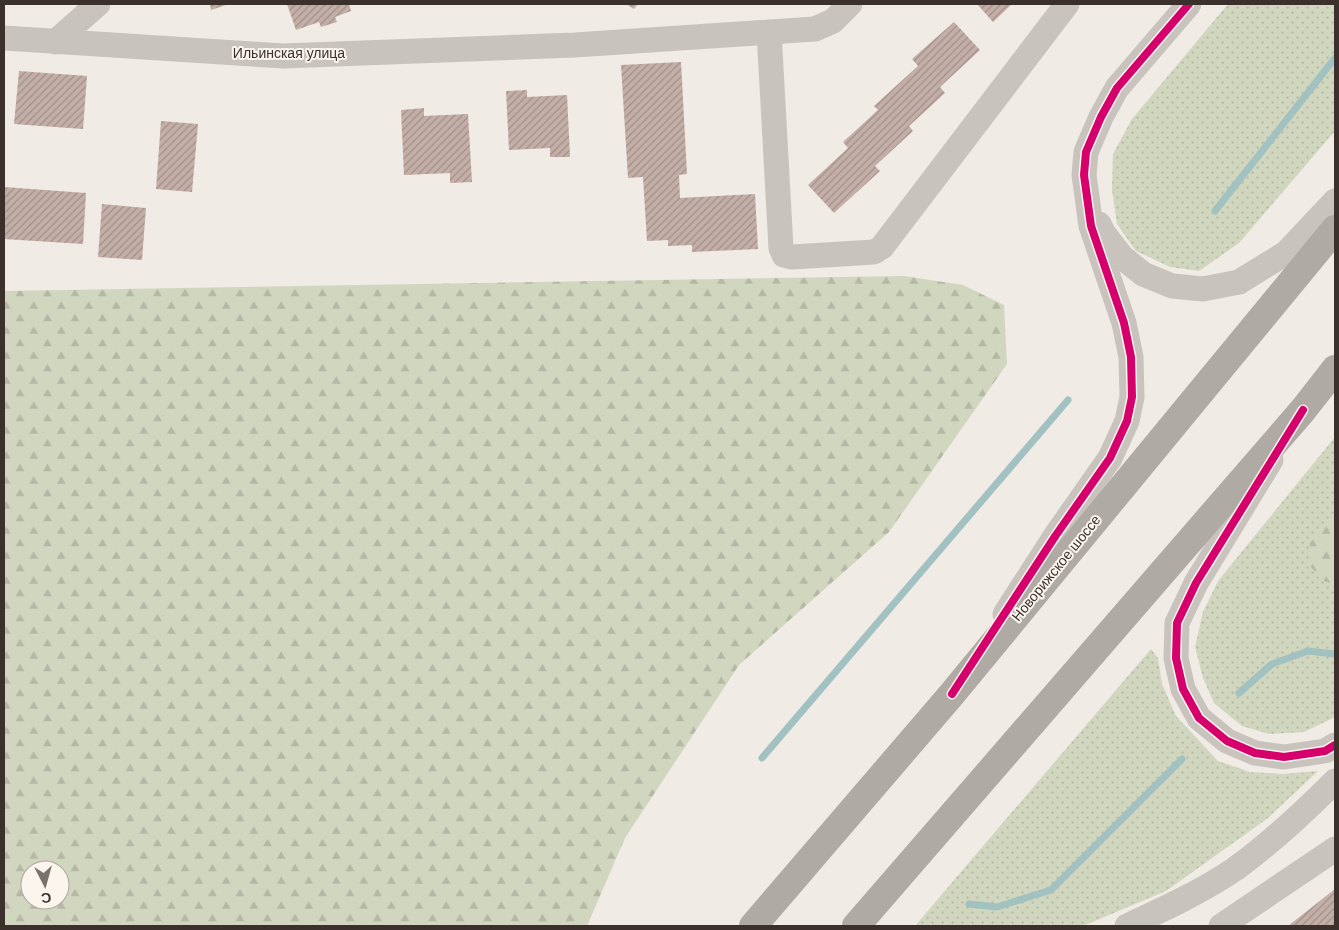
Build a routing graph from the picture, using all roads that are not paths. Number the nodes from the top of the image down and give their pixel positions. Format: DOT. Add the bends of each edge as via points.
graph roads {
  1 [pos="98,4"];
  2 [pos="850,4"];
  3 [pos="1067,4"];
  4 [pos="1189,4"];
  5 [pos="769,32"];
  6 [pos="4,38"];
  7 [pos="55,42"];
  8 [pos="1087,199"];
  9 [pos="1335,201"];
  10 [pos="1335,229"];
  11 [pos="1335,369"];
  12 [pos="1303,410"];
  13 [pos="952,694"];
  14 [pos="1335,745"];
  15 [pos="1335,781"];
  16 [pos="1335,849"];
  17 [pos="753,926"];
  18 [pos="856,926"];
  19 [pos="1127,926"];
  20 [pos="1221,926"];
  1 -- 7 [label="street"];
  2 -- 5 [label="street, Ильинская улица" via="833,21 815,29"];
  3 -- 5 [label="street" via="882,247 874,252 784,255 781,248"];
  4 -- 8 [label="street" via="1117,88 1100,117 1086,152"];
  5 -- 7 [label="street, Ильинская улица" via="575,45 283,56"];
  6 -- 7 [label="street, Ильинская улица"];
  8 -- 9 [label="street" via="1104,234 1122,257 1143,274 1172,286 1203,289 1239,282 1286,253"];
  8 -- 13 [label="street" via="1091,226 1124,323 1131,357 1132,397 1127,421 1110,458"];
  10 -- 13 [label="highway, Новорижское шоссе"];
  11 -- 12 [label="highway"];
  12 -- 14 [label="street" via="1196,583 1177,623 1176,658 1183,689 1199,718 1227,741 1254,753 1284,757 1325,751"];
  12 -- 18 [label="highway"];
  13 -- 17 [label="highway, Новорижское шоссе"];
  15 -- 19 [label="street" via="1292,823 1235,869 1174,905"];
  16 -- 20 [label="street"];
}
